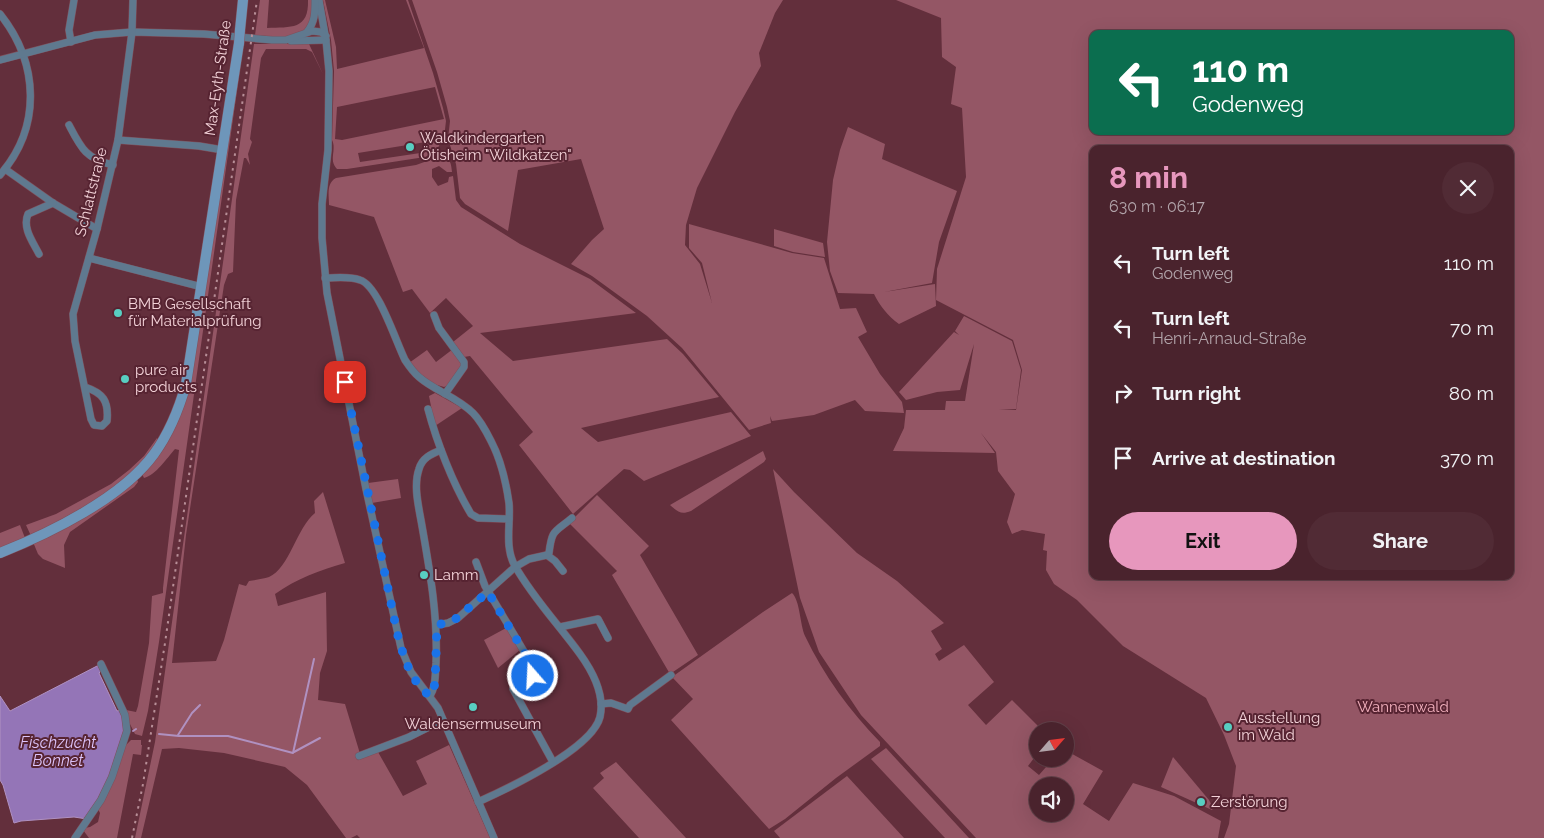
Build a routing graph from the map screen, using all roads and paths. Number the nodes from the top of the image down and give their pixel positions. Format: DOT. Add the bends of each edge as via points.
graph roads {
  1 [pos="74,0"];
  2 [pos="133,0"];
  3 [pos="317,0"];
  4 [pos="242,5"];
  5 [pos="0,14"];
  6 [pos="132,32"];
  7 [pos="306,32"];
  8 [pos="238,37"];
  9 [pos="326,38"];
  10 [pos="286,40"];
  11 [pos="71,42"];
  12 [pos="23,54"];
  13 [pos="0,60"];
  14 [pos="69,126"];
  15 [pos="118,140"];
  16 [pos="223,150"];
  17 [pos="113,165"];
  18 [pos="2,172"];
  19 [pos="52,203"];
  20 [pos="97,229"];
  21 [pos="39,254"];
  22 [pos="89,258"];
  23 [pos="325,278"];
  24 [pos="202,287"];
  25 [pos="434,315"];
  26 [pos="85,387"];
  27 [pos="445,394"];
  28 [pos="428,409"];
  29 [pos="441,450"];
  30 [pos="572,518"];
  31 [pos="509,519"];
  32 [pos="0,553"];
  33 [pos="547,555"];
  34 [pos="476,562"];
  35 [pos="515,567"];
  36 [pos="563,571"];
  37 [pos="488,592"];
  38 [pos="437,625"];
  39 [pos="560,627"];
  40 [pos="608,638"];
  41 [pos="101,664"];
  42 [pos="671,675"];
  43 [pos="430,696"];
  44 [pos="601,704"];
  45 [pos="443,720"];
  46 [pos="359,756"];
  47 [pos="553,762"];
  48 [pos="478,802"];
  49 [pos="75,838"];
  50 [pos="494,838"];
  1 -- 11 [label="street" via="69,30"];
  2 -- 6 [label="street, Schlattstraße"];
  3 -- 7 [label="street" via="312,26"];
  3 -- 9 [label="street"];
  4 -- 8 [label="street, Max-Eyth-Straße"];
  5 -- 12 [label="street"];
  6 -- 8 [label="street"];
  6 -- 11 [label="street" via="96,35"];
  6 -- 15 [label="street, Schlattstraße"];
  7 -- 9 [label="street" via="321,32"];
  7 -- 10 [label="street"];
  8 -- 10 [label="street"];
  8 -- 16 [label="street, Max-Eyth-Straße"];
  9 -- 10 [label="street"];
  9 -- 23 [label="street" via="330,97 322,204"];
  11 -- 12 [label="street"];
  12 -- 13 [label="street"];
  12 -- 18 [label="street" via="30,83 30,114 18,148"];
  14 -- 17 [label="street" via="86,153"];
  15 -- 16 [label="street, Max-Eyth-Straße"];
  15 -- 17 [label="street, Schlattstraße"];
  16 -- 24 [label="street, Max-Eyth-Straße"];
  17 -- 20 [label="street, Schlattstraße"];
  18 -- 19 [label="street"];
  19 -- 20 [label="street"];
  19 -- 21 [label="street" via="28,214 25,220 26,229"];
  20 -- 22 [label="street, Schlattstraße"];
  22 -- 24 [label="street"];
  22 -- 26 [label="street, Schlattstraße" via="73,314 74,341"];
  23 -- 27 [label="street" via="353,278 368,284 377,296 405,360 419,377"];
  23 -- 43 [label="street" via="401,648 411,672"];
  24 -- 32 [label="street, Max-Eyth-Straße" via="186,384 172,424 154,454 137,473 98,503 53,529"];
  25 -- 27 [label="street" via="439,328 464,362 464,367"];
  26 -- 26 [label="street, Schlattstraße" via="91,419 94,424 102,426 108,416 103,397"];
  27 -- 31 [label="street" via="473,413 492,442 502,469"];
  28 -- 29 [label="street"];
  29 -- 31 [label="street" via="471,514 478,518"];
  29 -- 38 [label="street" via="422,461 417,482"];
  30 -- 33 [label="street" via="556,530"];
  31 -- 35 [label="street" via="509,550"];
  33 -- 35 [label="street" via="529,559"];
  33 -- 36 [label="street"];
  34 -- 37 [label="street"];
  35 -- 37 [label="street"];
  35 -- 39 [label="street"];
  37 -- 38 [label="street" via="453,621"];
  37 -- 47 [label="street" via="535,670 533,676 513,689"];
  38 -- 43 [label="street" via="435,684"];
  39 -- 40 [label="street" via="598,619"];
  39 -- 44 [label="street" via="589,668 599,690"];
  41 -- 49 [label="street" via="128,728 101,800"];
  42 -- 44 [label="street" via="628,709 611,703"];
  43 -- 45 [label="street"];
  44 -- 47 [label="street" via="600,718 592,732"];
  45 -- 46 [label="street"];
  45 -- 48 [label="street"];
  47 -- 48 [label="street" via="528,779"];
  48 -- 50 [label="street"];
}
